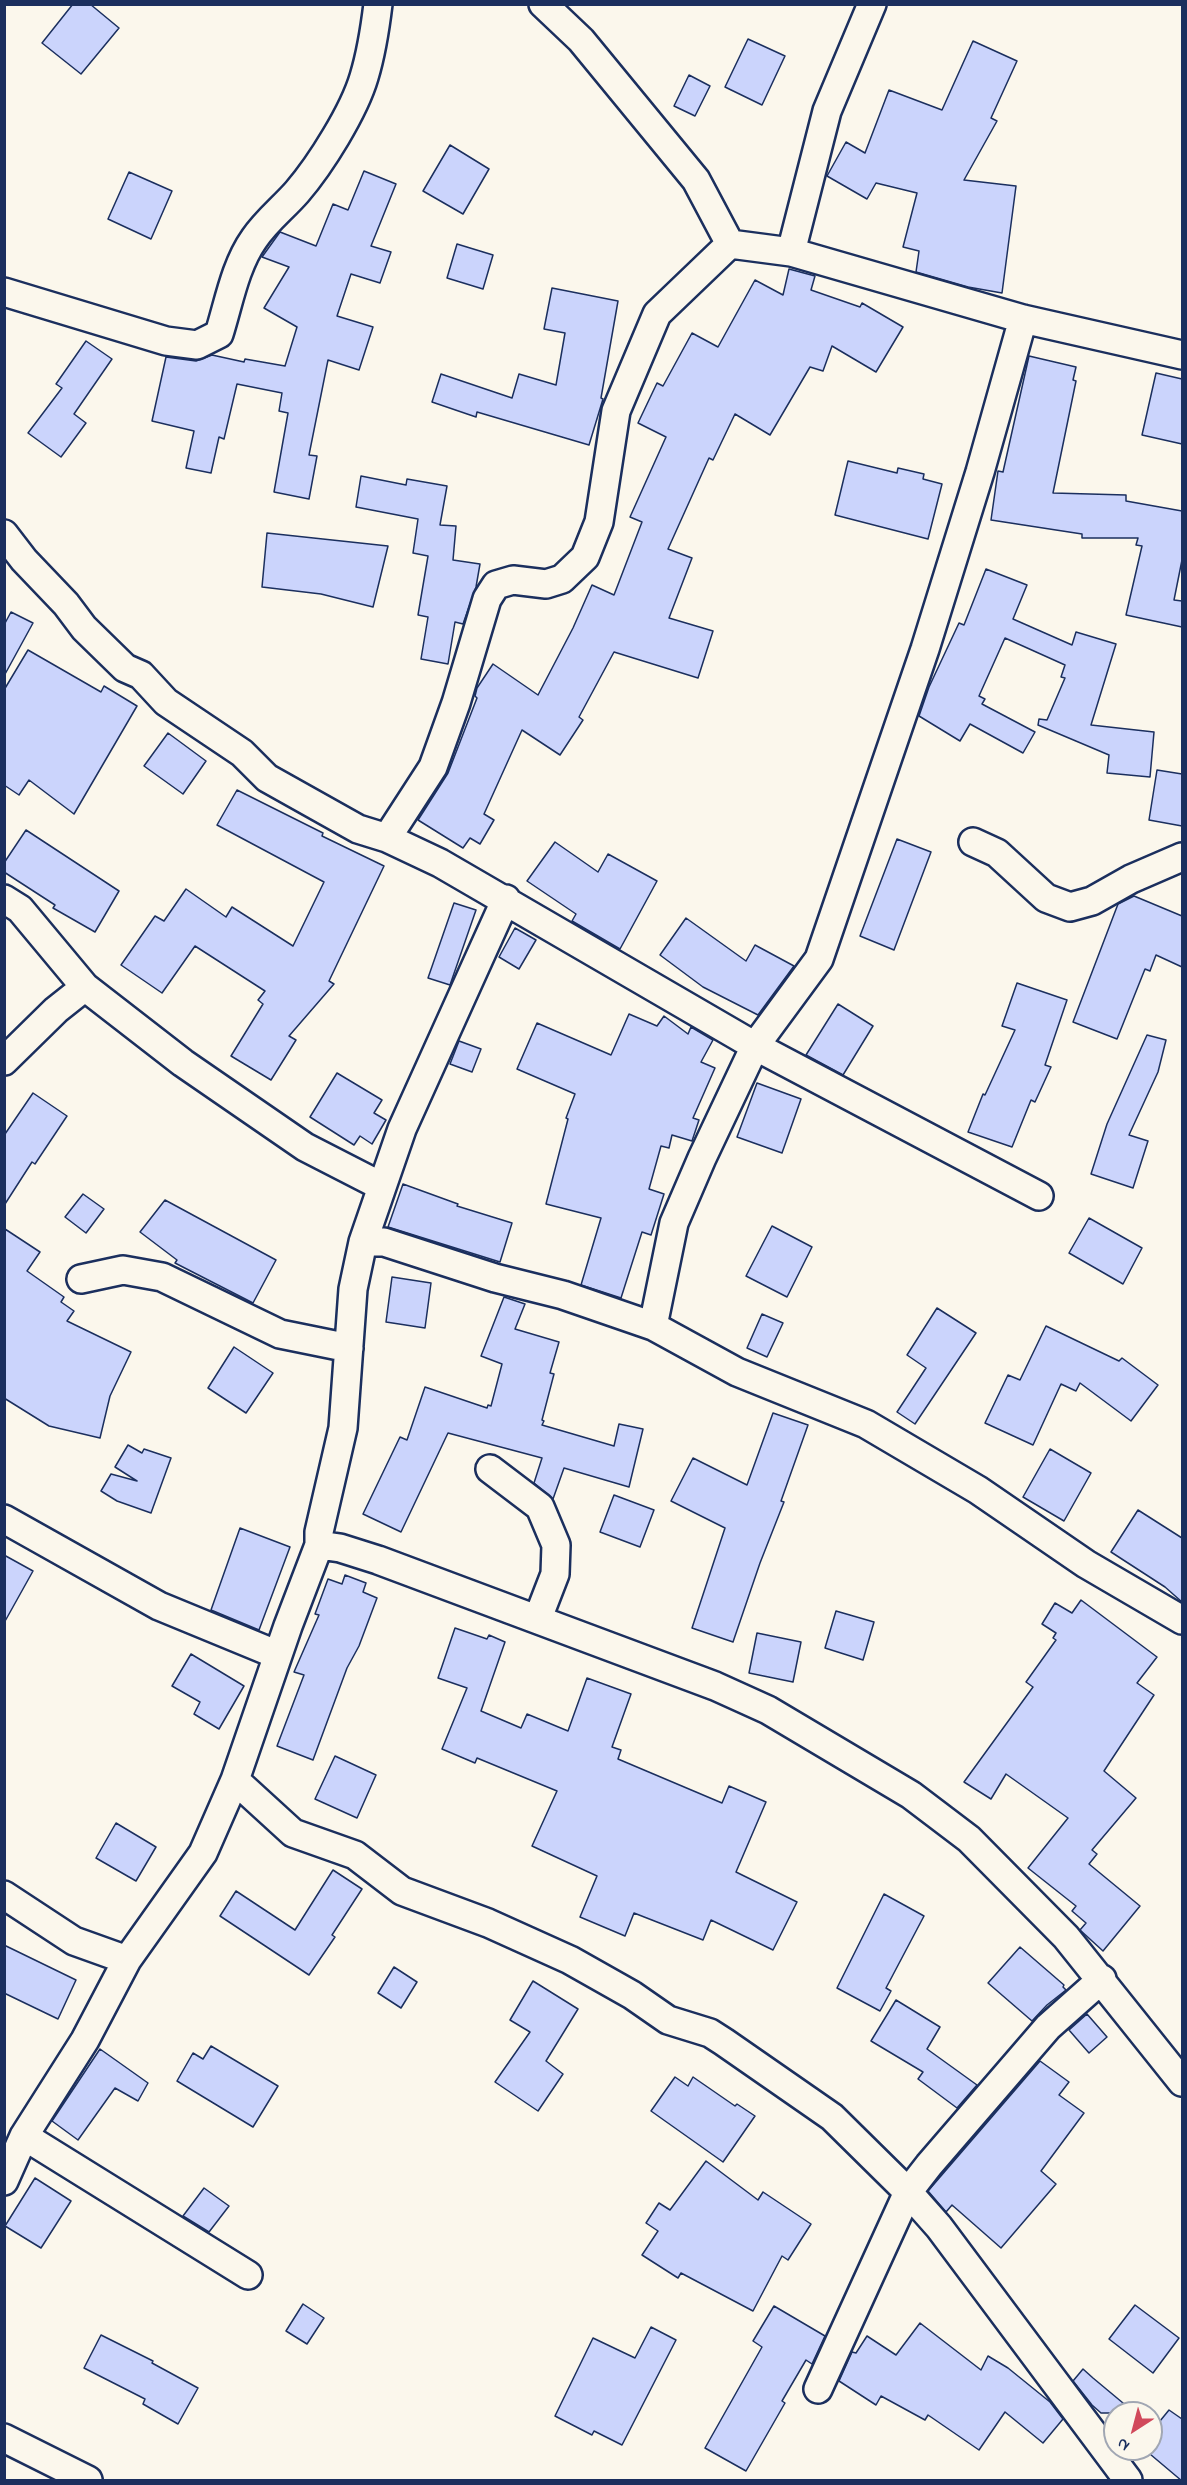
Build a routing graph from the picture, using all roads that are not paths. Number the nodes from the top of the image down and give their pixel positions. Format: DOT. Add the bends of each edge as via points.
graph roads {
  1 [pos="378,4"];
  2 [pos="543,4"];
  3 [pos="872,4"];
  4 [pos="730,244"];
  5 [pos="791,252"];
  6 [pos="4,292"];
  7 [pos="1023,319"];
  8 [pos="1182,355"];
  9 [pos="4,534"];
  10 [pos="387,838"];
  11 [pos="973,842"];
  12 [pos="1182,857"];
  13 [pos="4,899"];
  14 [pos="506,899"];
  15 [pos="85,987"];
  16 [pos="755,1046"];
  17 [pos="4,1061"];
  18 [pos="381,1186"];
  19 [pos="1040,1196"];
  20 [pos="363,1242"];
  21 [pos="81,1279"];
  22 [pos="653,1326"];
  23 [pos="349,1348"];
  24 [pos="490,1469"];
  25 [pos="4,1519"];
  26 [pos="320,1545"];
  27 [pos="538,1618"];
  28 [pos="1182,1620"];
  29 [pos="278,1655"];
  30 [pos="235,1780"];
  31 [pos="4,1895"];
  32 [pos="127,1960"];
  33 [pos="1102,1979"];
  34 [pos="1182,2082"];
  35 [pos="24,2136"];
  36 [pos="4,2181"];
  37 [pos="908,2192"];
  38 [pos="248,2275"];
  39 [pos="818,2389"];
  40 [pos="4,2438"];
  41 [pos="88,2481"];
  42 [pos="1128,2481"];
  1 -- 6 [label="street" via="364,77 355,100 298,191 253,240 241,264 219,334 197,345 166,341"];
  2 -- 4 [label="street" via="580,40 696,180"];
  3 -- 5 [label="street" via="827,111"];
  4 -- 5 [label="street"];
  4 -- 10 [label="street" via="657,314 616,411 599,522 585,557 562,579 546,584 513,580 496,585 487,599 433,766"];
  5 -- 7 [label="street"];
  7 -- 8 [label="street"];
  7 -- 16 [label="street" via="925,649 819,959"];
  9 -- 10 [label="street" via="84,628 125,668 141,675 166,702 242,753 267,778 358,829"];
  10 -- 14 [label="street"];
  11 -- 12 [label="street" via="998,853 1046,898 1070,907 1092,901"];
  13 -- 15 [label="street" via="21,909"];
  14 -- 16 [label="street"];
  14 -- 18 [label="street" via="402,1129"];
  15 -- 17 [label="street"];
  15 -- 18 [label="street" via="183,1063 305,1147"];
  16 -- 19 [label="street"];
  16 -- 22 [label="street" via="674,1223"];
  18 -- 20 [label="street"];
  20 -- 22 [label="street" via="384,1242"];
  20 -- 23 [label="street" via="353,1289"];
  21 -- 23 [label="street" via="123,1270 162,1277 280,1334"];
  22 -- 28 [label="street" via="737,1372 866,1424"];
  23 -- 26 [label="street" via="343,1428 319,1532"];
  24 -- 27 [label="street" via="540,1507 556,1545 555,1574"];
  25 -- 29 [label="street" via="159,1606"];
  26 -- 27 [label="street" via="378,1560"];
  26 -- 29 [label="street"];
  27 -- 33 [label="street" via="768,1710 911,1795 969,1839"];
  29 -- 30 [label="street"];
  30 -- 32 [label="street" via="203,1853"];
  30 -- 37 [label="street" via="293,1833 355,1855 402,1891 488,1923 570,1960 668,2020 710,2033 832,2117"];
  31 -- 32 [label="street" via="74,1941"];
  32 -- 35 [label="street" via="85,2040"];
  33 -- 34 [label="street"];
  33 -- 37 [label="street" via="1048,2027"];
  35 -- 36 [label="street"];
  35 -- 38 [label="street"];
  37 -- 39 [label="street"];
  37 -- 42 [label="street" via="983,2283"];
  40 -- 41 [label="street"];
}
